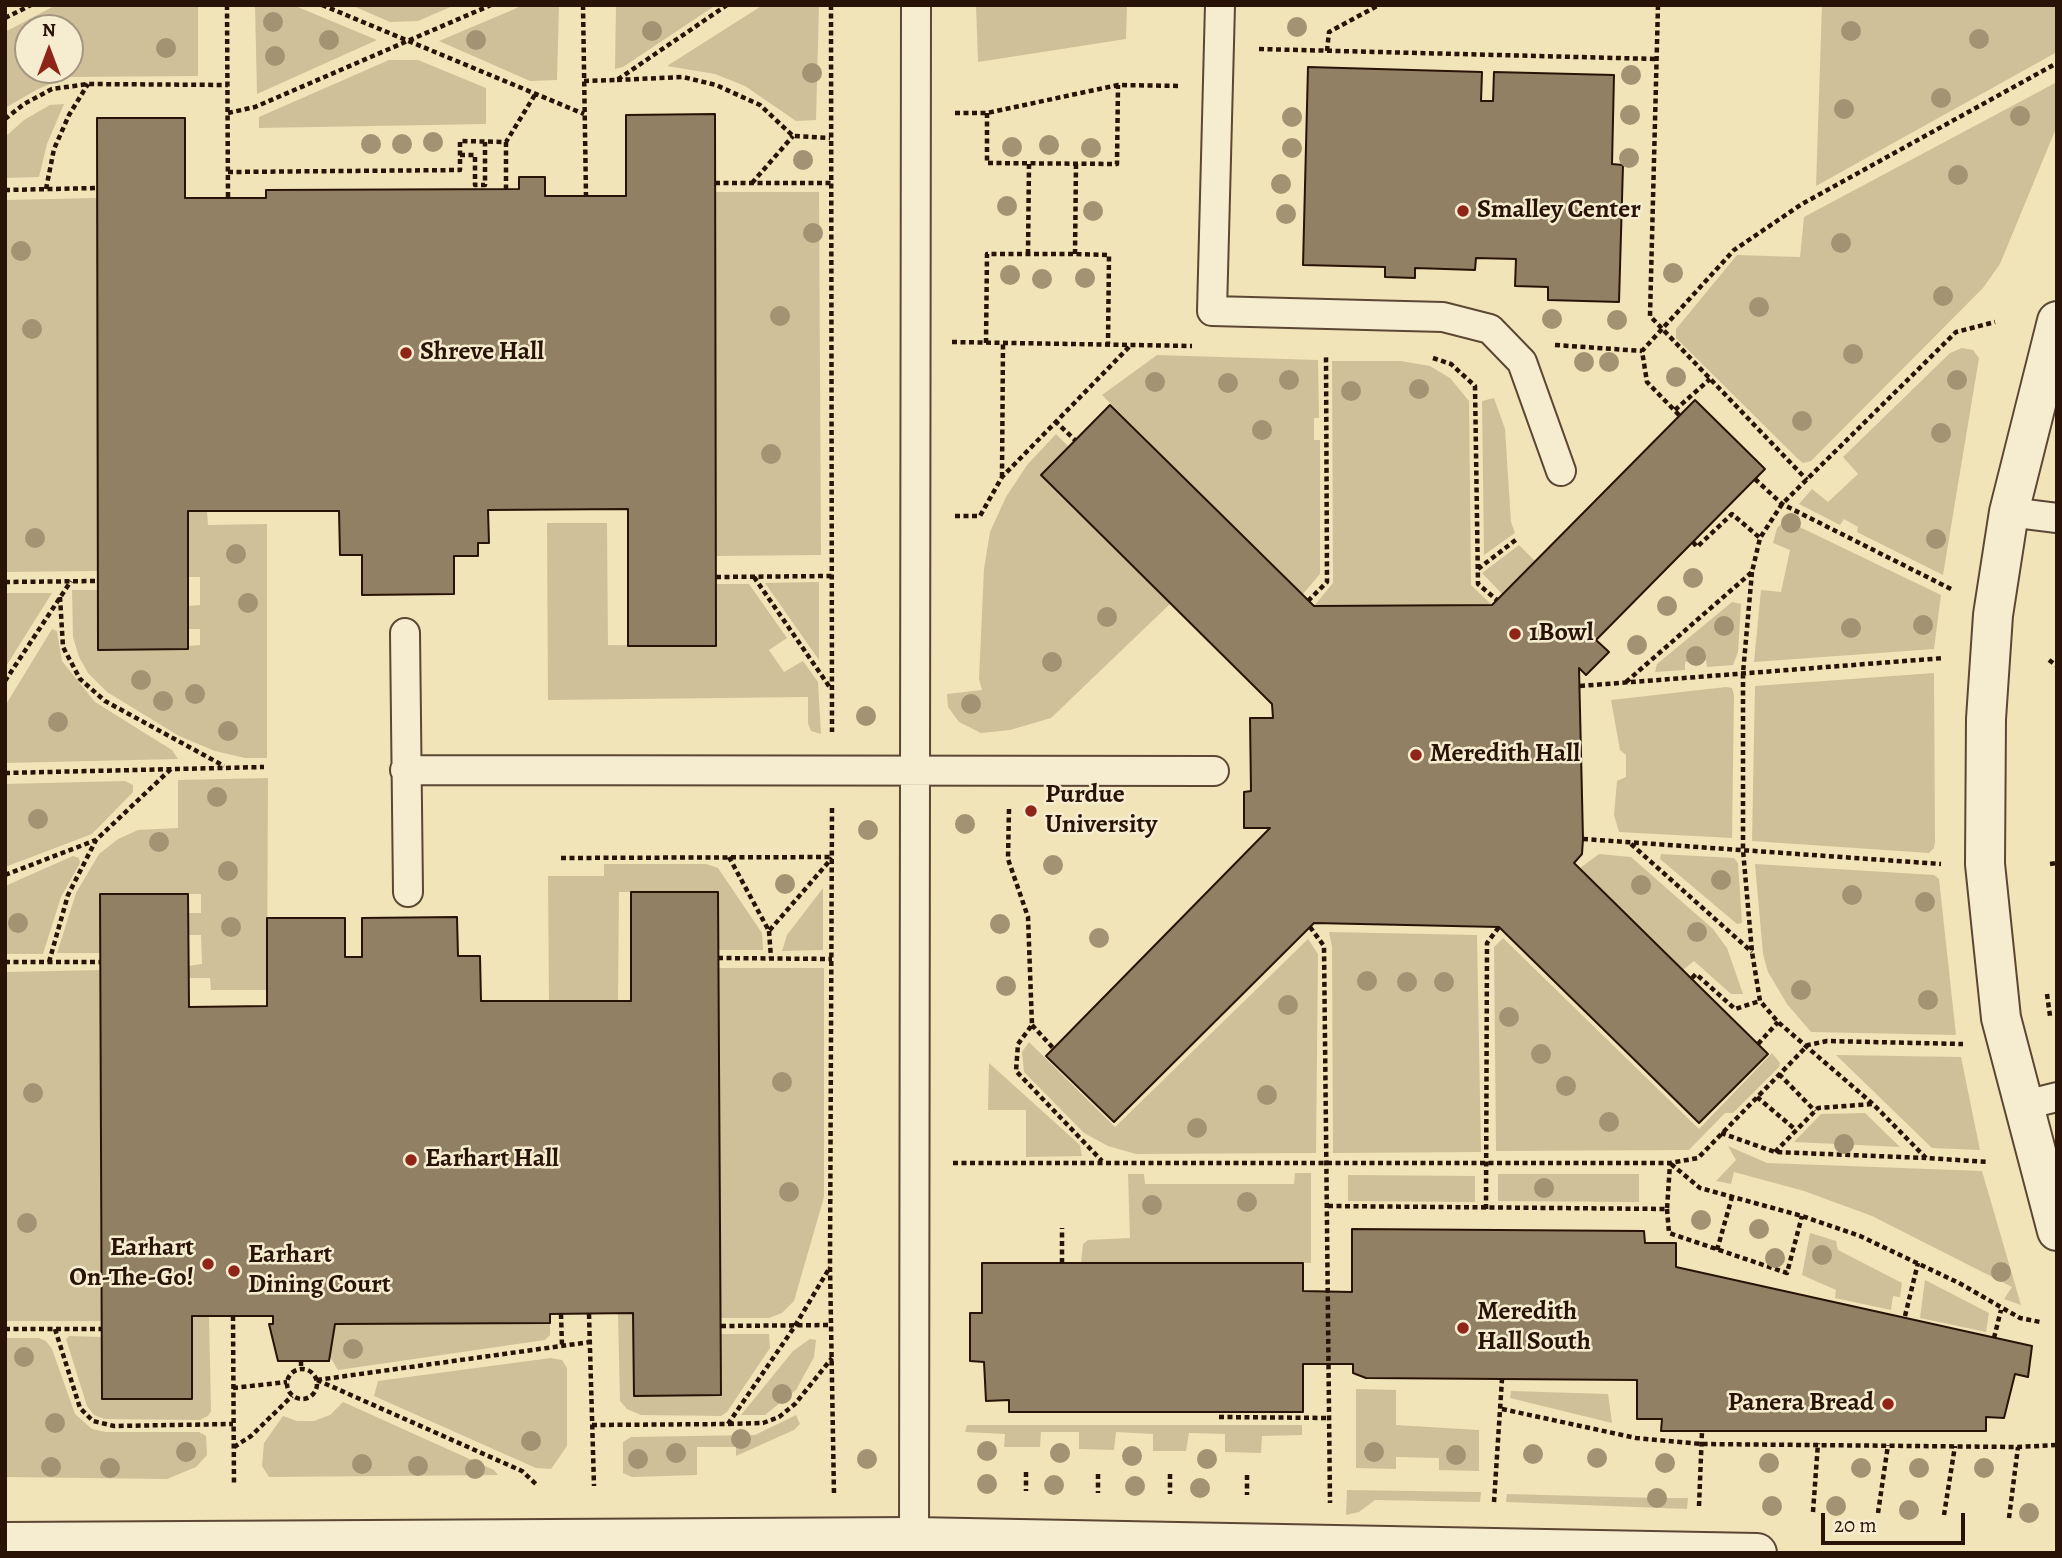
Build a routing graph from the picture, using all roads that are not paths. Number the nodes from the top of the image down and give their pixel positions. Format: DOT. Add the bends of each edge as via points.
graph roads {
  1 [pos="916,5"];
  2 [pos="1220,5"];
  3 [pos="2057,321"];
  4 [pos="1561,471"];
  5 [pos="2009,512"];
  6 [pos="2057,518"];
  7 [pos="405,633"];
  8 [pos="915,770"];
  9 [pos="405,771"];
  10 [pos="1214,771"];
  11 [pos="408,892"];
  12 [pos="2039,1101"];
  13 [pos="2057,1231"];
  14 [pos="914,1537"];
  15 [pos="5,1542"];
  16 [pos="1399,1548"];
  17 [pos="1757,1553"];
  1 -- 8 [label="lane"];
  2 -- 4 [label="lane" via="1212,311 1443,317 1490,329 1522,362"];
  3 -- 5 [label="street"];
  5 -- 6 [label="lane"];
  5 -- 12 [label="street" via="1988,657 1985,864 2001,1018"];
  7 -- 9 [label="lane"];
  8 -- 9 [label="lane"];
  8 -- 10 [label="lane"];
  8 -- 14 [label="lane"];
  9 -- 11 [label="lane"];
  12 -- 13 [label="street"];
  14 -- 15 [label="street"];
  14 -- 16 [label="street"];
  16 -- 17 [label="street"];
}
